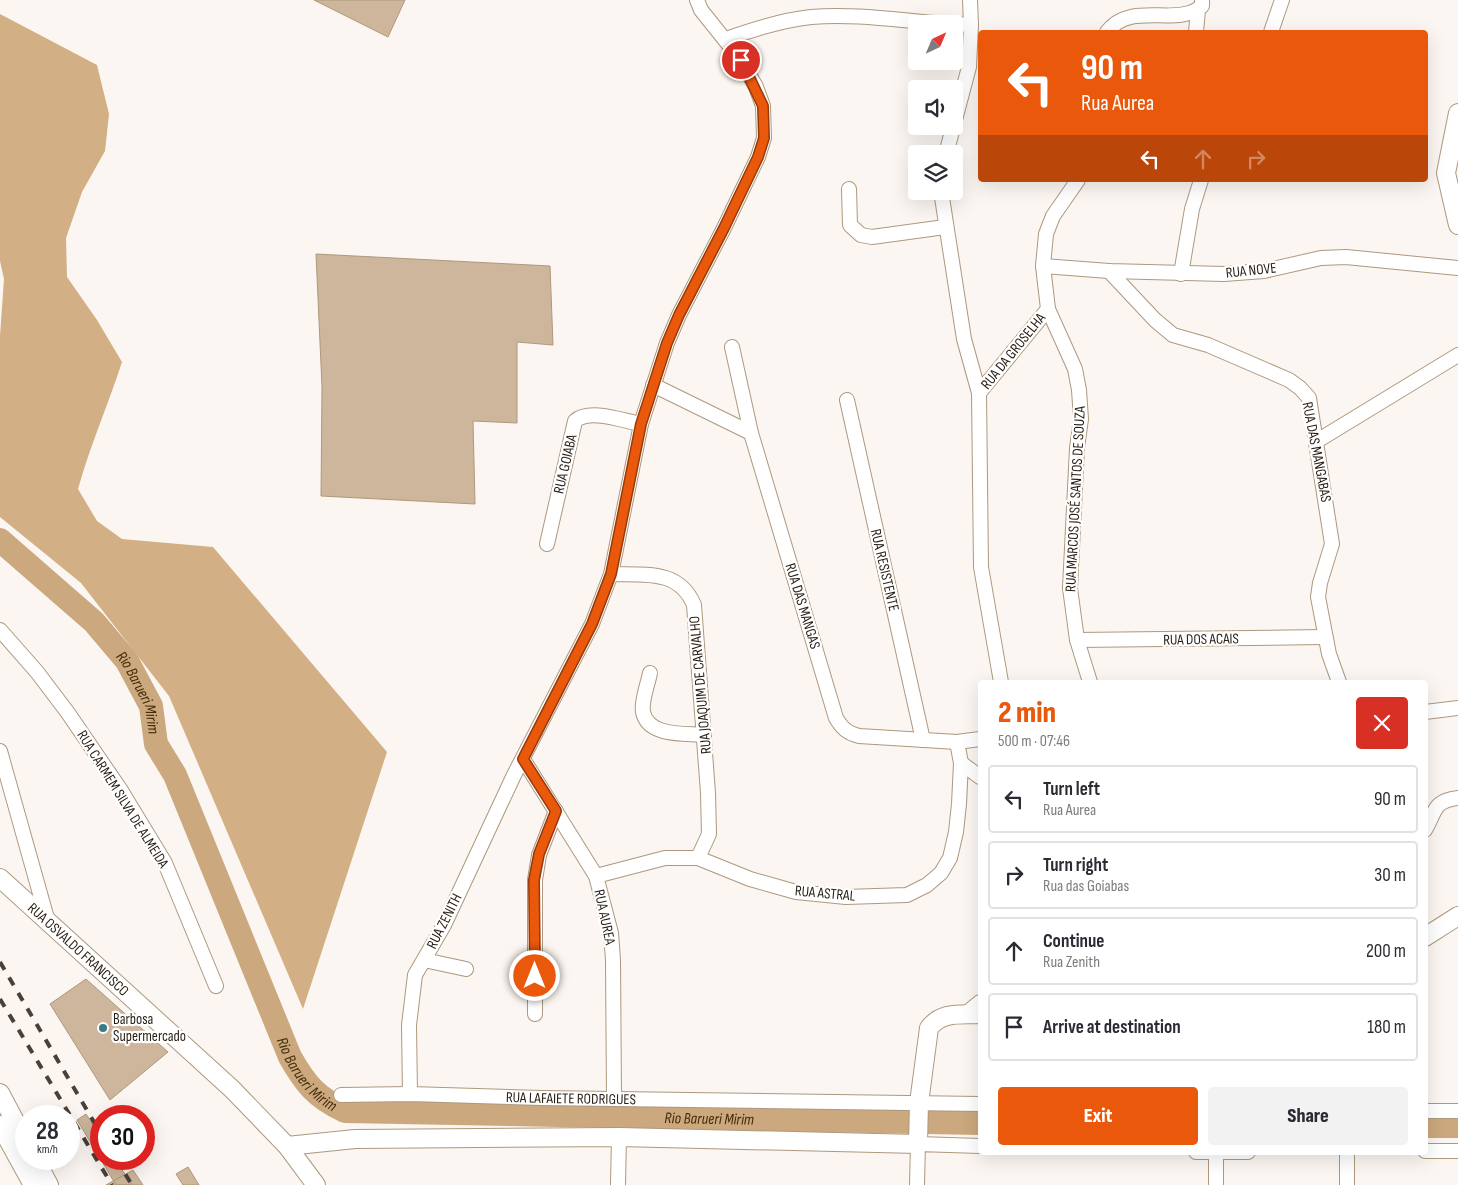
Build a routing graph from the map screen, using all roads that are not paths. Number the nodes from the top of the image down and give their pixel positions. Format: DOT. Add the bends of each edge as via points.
graph roads {
  1 [pos="697,0"];
  2 [pos="970,0"];
  3 [pos="1282,0"];
  4 [pos="1200,5"];
  5 [pos="908,21"];
  6 [pos="963,25"];
  7 [pos="971,25"];
  8 [pos="1109,30"];
  9 [pos="1196,30"];
  10 [pos="1272,30"];
  11 [pos="726,39"];
  12 [pos="1458,113"];
  13 [pos="949,145"];
  14 [pos="1077,182"];
  15 [pos="1200,182"];
  16 [pos="849,189"];
  17 [pos="942,200"];
  18 [pos="1458,225"];
  19 [pos="945,227"];
  20 [pos="1043,266"];
  21 [pos="1458,268"];
  22 [pos="1109,271"];
  23 [pos="1181,274"];
  24 [pos="1048,309"];
  25 [pos="732,347"];
  26 [pos="1458,355"];
  27 [pos="653,385"];
  28 [pos="979,393"];
  29 [pos="847,400"];
  30 [pos="641,424"];
  31 [pos="751,433"];
  32 [pos="1317,440"];
  33 [pos="547,544"];
  34 [pos="611,574"];
  35 [pos="0,630"];
  36 [pos="1325,637"];
  37 [pos="1077,640"];
  38 [pos="650,673"];
  39 [pos="1001,680"];
  40 [pos="1089,680"];
  41 [pos="1338,680"];
  42 [pos="1458,708"];
  43 [pos="1428,712"];
  44 [pos="704,735"];
  45 [pos="923,740"];
  46 [pos="978,740"];
  47 [pos="957,742"];
  48 [pos="0,750"];
  49 [pos="523,759"];
  50 [pos="961,763"];
  51 [pos="978,776"];
  52 [pos="1458,798"];
  53 [pos="556,811"];
  54 [pos="1428,823"];
  55 [pos="698,858"];
  56 [pos="596,876"];
  57 [pos="0,878"];
  58 [pos="1458,916"];
  59 [pos="48,923"];
  60 [pos="1428,935"];
  61 [pos="424,960"];
  62 [pos="466,970"];
  63 [pos="216,986"];
  64 [pos="535,1014"];
  65 [pos="972,1014"];
  66 [pos="0,1093"];
  67 [pos="410,1094"];
  68 [pos="341,1095"];
  69 [pos="614,1098"];
  70 [pos="978,1104"];
  71 [pos="919,1108"];
  72 [pos="1428,1111"];
  73 [pos="1458,1111"];
  74 [pos="15,1121"];
  75 [pos="0,1125"];
  76 [pos="619,1137"];
  77 [pos="918,1140"];
  78 [pos="287,1146"];
  79 [pos="978,1146"];
  80 [pos="1428,1151"];
  81 [pos="1458,1151"];
  82 [pos="1216,1155"];
  83 [pos="1346,1155"];
  84 [pos="41,1170"];
  85 [pos="33,1185"];
  86 [pos="49,1185"];
  87 [pos="316,1185"];
  88 [pos="618,1185"];
  89 [pos="918,1185"];
  90 [pos="1216,1185"];
  91 [pos="1347,1185"];
  1 -- 11 [label="street" via="701,10"];
  2 -- 7 [label="street"];
  3 -- 10 [label="street"];
  4 -- 8 [label="street" via="1189,12 1132,12 1119,17"];
  4 -- 9 [label="street"];
  5 -- 11 [label="street" via="810,17 769,24"];
  6 -- 7 [label="street"];
  7 -- 13 [label="street" via="965,89"];
  11 -- 27 [label="street" via="741,60 763,106 764,138 724,228 679,315"];
  12 -- 18 [label="main road" via="1446,173"];
  14 -- 20 [label="street, RUA MARCOS JOSÉ SANTOS DE SOUZA" via="1053,216 1046,234"];
  15 -- 23 [label="street" via="1192,209"];
  16 -- 19 [label="street" via="850,225 861,235 872,237"];
  17 -- 19 [label="street"];
  19 -- 28 [label="street" via="964,339"];
  20 -- 22 [label="street, RUA NOVE"];
  20 -- 24 [label="street, RUA MARCOS JOSÉ SANTOS DE SOUZA"];
  21 -- 23 [label="street, RUA NOVE" via="1346,257 1321,258 1264,271"];
  22 -- 23 [label="street, RUA NOVE"];
  22 -- 32 [label="street, RUA DAS MANGABAS" via="1155,320 1173,334 1208,345 1289,380 1300,388 1309,398"];
  24 -- 28 [label="street, RUA DA GROSELHA"];
  24 -- 37 [label="street, RUA MARCOS JOSÉ SANTOS DE SOUZA" via="1075,369 1079,390 1081,420 1070,588"];
  25 -- 31 [label="street, RUA DAS MANGAS"];
  26 -- 32 [label="street"];
  27 -- 30 [label="street, RUA ZENITH"];
  27 -- 31 [label="street"];
  28 -- 39 [label="street" via="980,567"];
  29 -- 45 [label="street, RUA RESISTENTE"];
  30 -- 33 [label="street, RUA GOIABA" via="590,415 575,421"];
  30 -- 34 [label="street, RUA ZENITH"];
  31 -- 45 [label="street, RUA DAS MANGAS" via="836,718 848,733 859,736"];
  32 -- 36 [label="street, RUA DAS MANGABAS" via="1332,544 1318,597"];
  34 -- 44 [label="street, RUA JOAQUIM DE CARVALHO" via="670,578 688,593 694,605"];
  34 -- 49 [label="street, RUA ZENITH" via="592,624"];
  35 -- 63 [label="street, RUA CARMEM SILVA DE ALMEIDA" via="68,713 165,863"];
  36 -- 37 [label="street, RUA DOS ACAIS"];
  36 -- 41 [label="street, RUA DAS MANGABAS"];
  37 -- 40 [label="street, RUA MARCOS JOSÉ SANTOS DE SOUZA"];
  38 -- 44 [label="street" via="643,711 649,724 658,730"];
  42 -- 43 [label="street"];
  44 -- 55 [label="street, RUA JOAQUIM DE CARVALHO" via="709,834"];
  45 -- 47 [label="street, RUA DAS MANGAS"];
  46 -- 47 [label="street, RUA DAS MANGAS"];
  47 -- 50 [label="street, RUA ASTRAL"];
  48 -- 59 [label="street"];
  49 -- 53 [label="street, RUA AUREA"];
  49 -- 61 [label="street, RUA ZENITH"];
  50 -- 51 [label="street"];
  50 -- 55 [label="street, RUA ASTRAL" via="956,832 950,858 941,873 907,895 846,897 796,892 750,879"];
  52 -- 54 [label="street" via="1442,801 1436,806"];
  53 -- 56 [label="street, RUA AUREA"];
  53 -- 64 [label="street" via="539,854 534,880"];
  55 -- 56 [label="street, RUA ASTRAL" via="666,858"];
  56 -- 69 [label="street, RUA AUREA" via="614,960"];
  57 -- 59 [label="main road, RUA OSVALDO FRANCISCO"];
  58 -- 60 [label="main road"];
  59 -- 78 [label="main road, RUA OSVALDO FRANCISCO" via="232,1089"];
  61 -- 62 [label="street"];
  61 -- 67 [label="street, RUA ZENITH" via="415,975 412,994"];
  65 -- 71 [label="main road" via="945,1015 928,1028"];
  66 -- 74 [label="main road"];
  67 -- 68 [label="street, RUA LAFAIETE RODRIGUES"];
  67 -- 69 [label="street, RUA LAFAIETE RODRIGUES"];
  69 -- 71 [label="street, RUA LAFAIETE RODRIGUES"];
  70 -- 71 [label="street, RUA LAFAIETE RODRIGUES"];
  71 -- 77 [label="main road"];
  72 -- 73 [label="street"];
  75 -- 85 [label="main road"];
  76 -- 77 [label="main road"];
  76 -- 78 [label="main road" via="355,1139"];
  76 -- 88 [label="street"];
  77 -- 79 [label="street"];
  77 -- 89 [label="street"];
  78 -- 87 [label="main road, RUA OSVALDO FRANCISCO"];
  80 -- 81 [label="street"];
  82 -- 90 [label="street"];
  83 -- 91 [label="street"];
  84 -- 86 [label="main road"];
}
